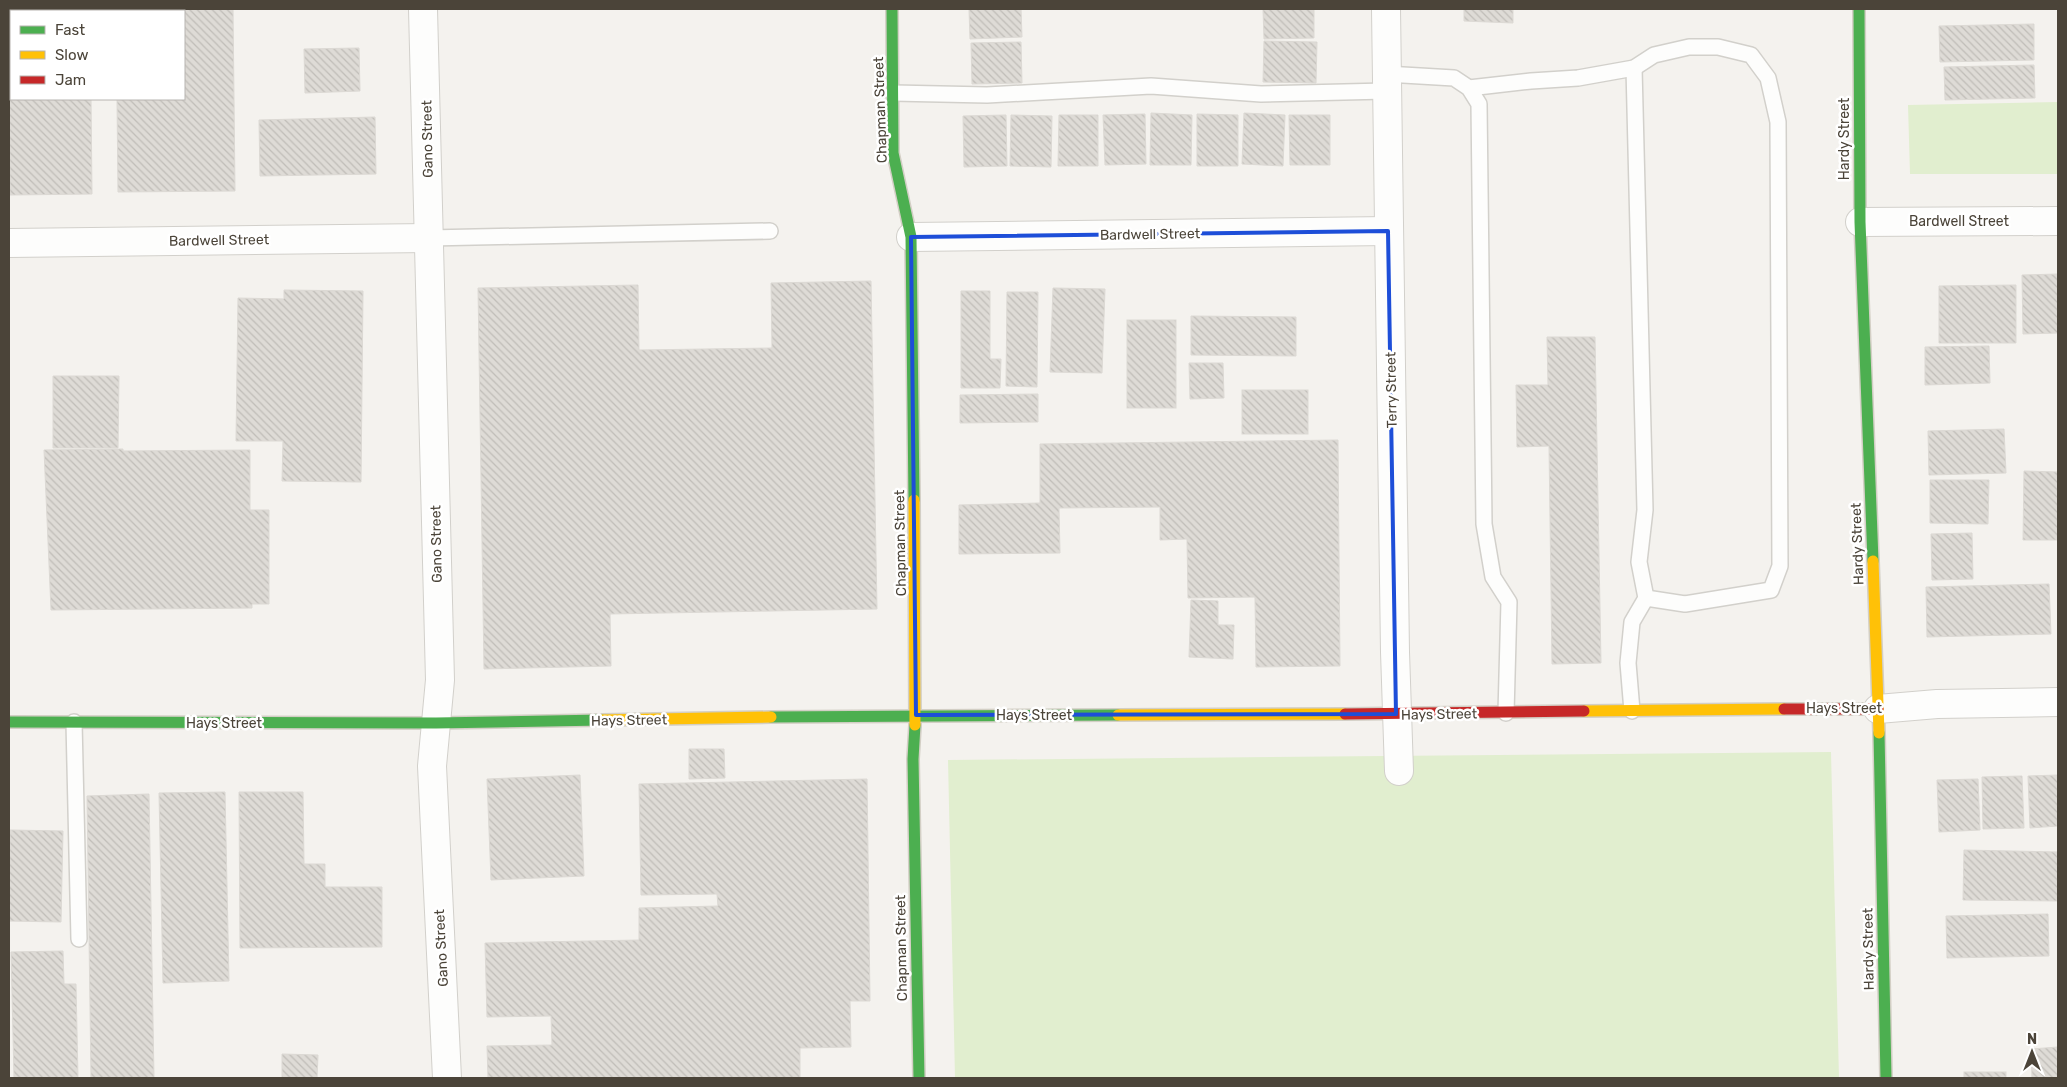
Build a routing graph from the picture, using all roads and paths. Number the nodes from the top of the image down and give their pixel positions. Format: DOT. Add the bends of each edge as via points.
graph roads {
  1 [pos="423,9"];
  2 [pos="892,9"];
  3 [pos="1386,9"];
  4 [pos="1859,9"];
  5 [pos="1634,68"];
  6 [pos="1386,83"];
  7 [pos="1469,88"];
  8 [pos="893,92"];
  9 [pos="2058,221"];
  10 [pos="1860,222"];
  11 [pos="770,231"];
  12 [pos="1388,231"];
  13 [pos="911,237"];
  14 [pos="429,238"];
  15 [pos="9,242"];
  16 [pos="1646,598"];
  17 [pos="2058,702"];
  18 [pos="1878,709"];
  19 [pos="1632,711"];
  20 [pos="1506,713"];
  21 [pos="1396,714"];
  22 [pos="916,715"];
  23 [pos="9,722"];
  24 [pos="74,722"];
  25 [pos="436,723"];
  26 [pos="1399,771"];
  27 [pos="79,939"];
  28 [pos="447,1078"];
  29 [pos="919,1078"];
  30 [pos="1886,1078"];
  1 -- 14 [label="street, Gano Street"];
  2 -- 8 [label="street, Chapman Street"];
  3 -- 6 [label="street, Terry Street"];
  4 -- 10 [label="street, Hardy Street"];
  5 -- 7 [label="lane" via="1578,78"];
  5 -- 16 [label="lane" via="1645,510 1639,562"];
  5 -- 16 [label="lane" via="1654,55 1689,47 1718,47 1751,55 1768,78 1778,122 1780,566 1771,590 1685,604"];
  6 -- 7 [label="lane" via="1454,78"];
  6 -- 8 [label="lane" via="1261,94 1151,86 987,95"];
  6 -- 12 [label="street, Terry Street"];
  7 -- 20 [label="lane" via="1479,104 1484,524 1493,577 1509,602"];
  8 -- 13 [label="street, Chapman Street" via="893,153"];
  9 -- 10 [label="street, Bardwell Street"];
  10 -- 18 [label="street, Hardy Street"];
  11 -- 14 [label="lane"];
  12 -- 13 [label="street, Bardwell Street"];
  12 -- 21 [label="street, Terry Street"];
  13 -- 22 [label="street, Chapman Street"];
  14 -- 15 [label="street, Bardwell Street"];
  14 -- 25 [label="street, Gano Street" via="440,680"];
  16 -- 19 [label="lane" via="1632,622 1628,663"];
  17 -- 18 [label="street, Hays Street" via="1937,704"];
  18 -- 19 [label="street, Hays Street"];
  18 -- 30 [label="street, Hardy Street"];
  19 -- 20 [label="street, Hays Street"];
  20 -- 21 [label="street, Hays Street"];
  21 -- 22 [label="street, Hays Street"];
  21 -- 26 [label="street, Terry Street"];
  22 -- 25 [label="street, Hays Street"];
  22 -- 29 [label="street, Chapman Street" via="913,759"];
  23 -- 24 [label="street, Hays Street"];
  24 -- 25 [label="street, Hays Street"];
  24 -- 27 [label="lane"];
  25 -- 28 [label="street, Gano Street" via="432,766"];
}
